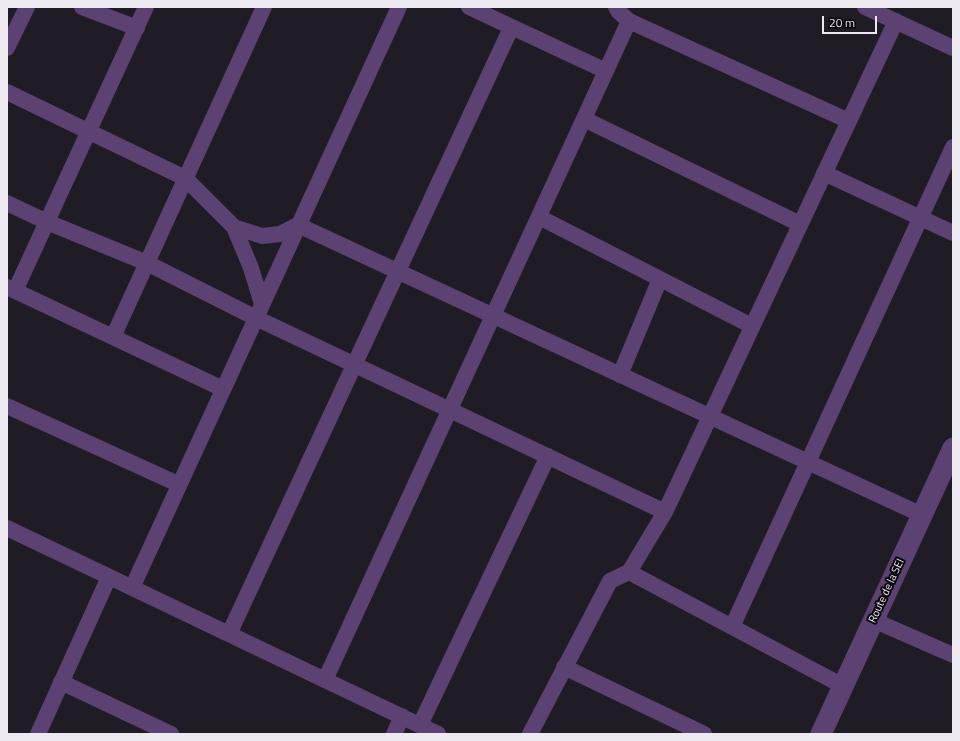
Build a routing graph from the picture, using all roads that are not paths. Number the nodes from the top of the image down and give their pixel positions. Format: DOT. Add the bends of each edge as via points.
graph roads {
  1 [pos="27,7"];
  2 [pos="82,7"];
  3 [pos="146,7"];
  4 [pos="264,7"];
  5 [pos="399,7"];
  6 [pos="469,7"];
  7 [pos="616,7"];
  8 [pos="866,7"];
  9 [pos="629,21"];
  10 [pos="896,21"];
  11 [pos="136,28"];
  12 [pos="511,28"];
  13 [pos="7,48"];
  14 [pos="953,48"];
  15 [pos="606,71"];
  16 [pos="7,92"];
  17 [pos="584,119"];
  18 [pos="849,121"];
  19 [pos="89,132"];
  20 [pos="953,147"];
  21 [pos="824,173"];
  22 [pos="185,178"];
  23 [pos="7,203"];
  24 [pos="539,217"];
  25 [pos="920,218"];
  26 [pos="47,222"];
  27 [pos="800,224"];
  28 [pos="298,225"];
  29 [pos="234,227"];
  30 [pos="953,233"];
  31 [pos="147,263"];
  32 [pos="397,272"];
  33 [pos="660,279"];
  34 [pos="11,289"];
  35 [pos="259,311"];
  36 [pos="493,316"];
  37 [pos="752,326"];
  38 [pos="113,337"];
  39 [pos="354,365"];
  40 [pos="620,375"];
  41 [pos="223,389"];
  42 [pos="7,406"];
  43 [pos="450,410"];
  44 [pos="710,417"];
  45 [pos="953,448"];
  46 [pos="548,456"];
  47 [pos="807,462"];
  48 [pos="178,484"];
  49 [pos="665,512"];
  50 [pos="922,515"];
  51 [pos="7,529"];
  52 [pos="629,572"];
  53 [pos="109,577"];
  54 [pos="132,588"];
  55 [pos="873,620"];
  56 [pos="732,627"];
  57 [pos="229,634"];
  58 [pos="953,655"];
  59 [pos="564,667"];
  60 [pos="325,680"];
  61 [pos="61,682"];
  62 [pos="843,686"];
  63 [pos="402,716"];
  64 [pos="420,725"];
  65 [pos="38,734"];
  66 [pos="171,734"];
  67 [pos="394,734"];
  68 [pos="438,734"];
  69 [pos="530,734"];
  70 [pos="704,734"];
  71 [pos="821,734"];
  1 -- 13 [label="street"];
  2 -- 11 [label="street"];
  3 -- 11 [label="street"];
  4 -- 22 [label="street"];
  5 -- 28 [label="street"];
  6 -- 12 [label="street"];
  7 -- 9 [label="street"];
  8 -- 10 [label="street"];
  9 -- 15 [label="street"];
  9 -- 18 [label="street"];
  10 -- 14 [label="street"];
  10 -- 18 [label="street"];
  11 -- 19 [label="street"];
  12 -- 15 [label="street"];
  12 -- 32 [label="street"];
  15 -- 17 [label="street"];
  16 -- 19 [label="street"];
  17 -- 24 [label="street"];
  17 -- 27 [label="street"];
  18 -- 21 [label="street"];
  19 -- 22 [label="street"];
  19 -- 26 [label="street"];
  20 -- 25 [label="street"];
  21 -- 25 [label="street"];
  21 -- 27 [label="street"];
  22 -- 29 [label="street"];
  22 -- 31 [label="street"];
  23 -- 26 [label="street"];
  24 -- 33 [label="street"];
  24 -- 36 [label="street"];
  25 -- 30 [label="street"];
  25 -- 47 [label="street"];
  26 -- 31 [label="street"];
  26 -- 34 [label="street"];
  27 -- 37 [label="street"];
  28 -- 29 [label="street" via="280,234 262,236"];
  28 -- 32 [label="street"];
  28 -- 35 [label="street"];
  29 -- 35 [label="street" via="251,268"];
  31 -- 35 [label="street"];
  31 -- 38 [label="street"];
  32 -- 36 [label="street"];
  32 -- 39 [label="street"];
  33 -- 37 [label="street"];
  33 -- 40 [label="street"];
  34 -- 38 [label="street"];
  35 -- 39 [label="street"];
  35 -- 41 [label="street"];
  36 -- 40 [label="street"];
  36 -- 43 [label="street"];
  37 -- 44 [label="street"];
  38 -- 41 [label="street"];
  39 -- 43 [label="street"];
  39 -- 57 [label="street"];
  40 -- 44 [label="street"];
  41 -- 48 [label="street"];
  42 -- 48 [label="street"];
  43 -- 46 [label="street"];
  43 -- 60 [label="street"];
  44 -- 47 [label="street"];
  44 -- 49 [label="street"];
  45 -- 50 [label="street, Route de la SEI"];
  46 -- 49 [label="street"];
  46 -- 64 [label="street"];
  47 -- 50 [label="street"];
  47 -- 56 [label="street"];
  48 -- 54 [label="street"];
  49 -- 52 [label="street"];
  50 -- 55 [label="street, Route de la SEI"];
  51 -- 53 [label="street"];
  52 -- 56 [label="street"];
  52 -- 59 [label="street" via="610,581"];
  53 -- 54 [label="street"];
  53 -- 61 [label="street"];
  54 -- 57 [label="street"];
  55 -- 58 [label="street"];
  55 -- 62 [label="street, Route de la SEI"];
  56 -- 62 [label="street"];
  57 -- 60 [label="street"];
  59 -- 69 [label="street"];
  59 -- 70 [label="street"];
  60 -- 63 [label="street"];
  61 -- 65 [label="street"];
  61 -- 66 [label="street"];
  62 -- 71 [label="street, Route de la SEI"];
  63 -- 64 [label="street"];
  63 -- 67 [label="street"];
  64 -- 68 [label="street"];
}
